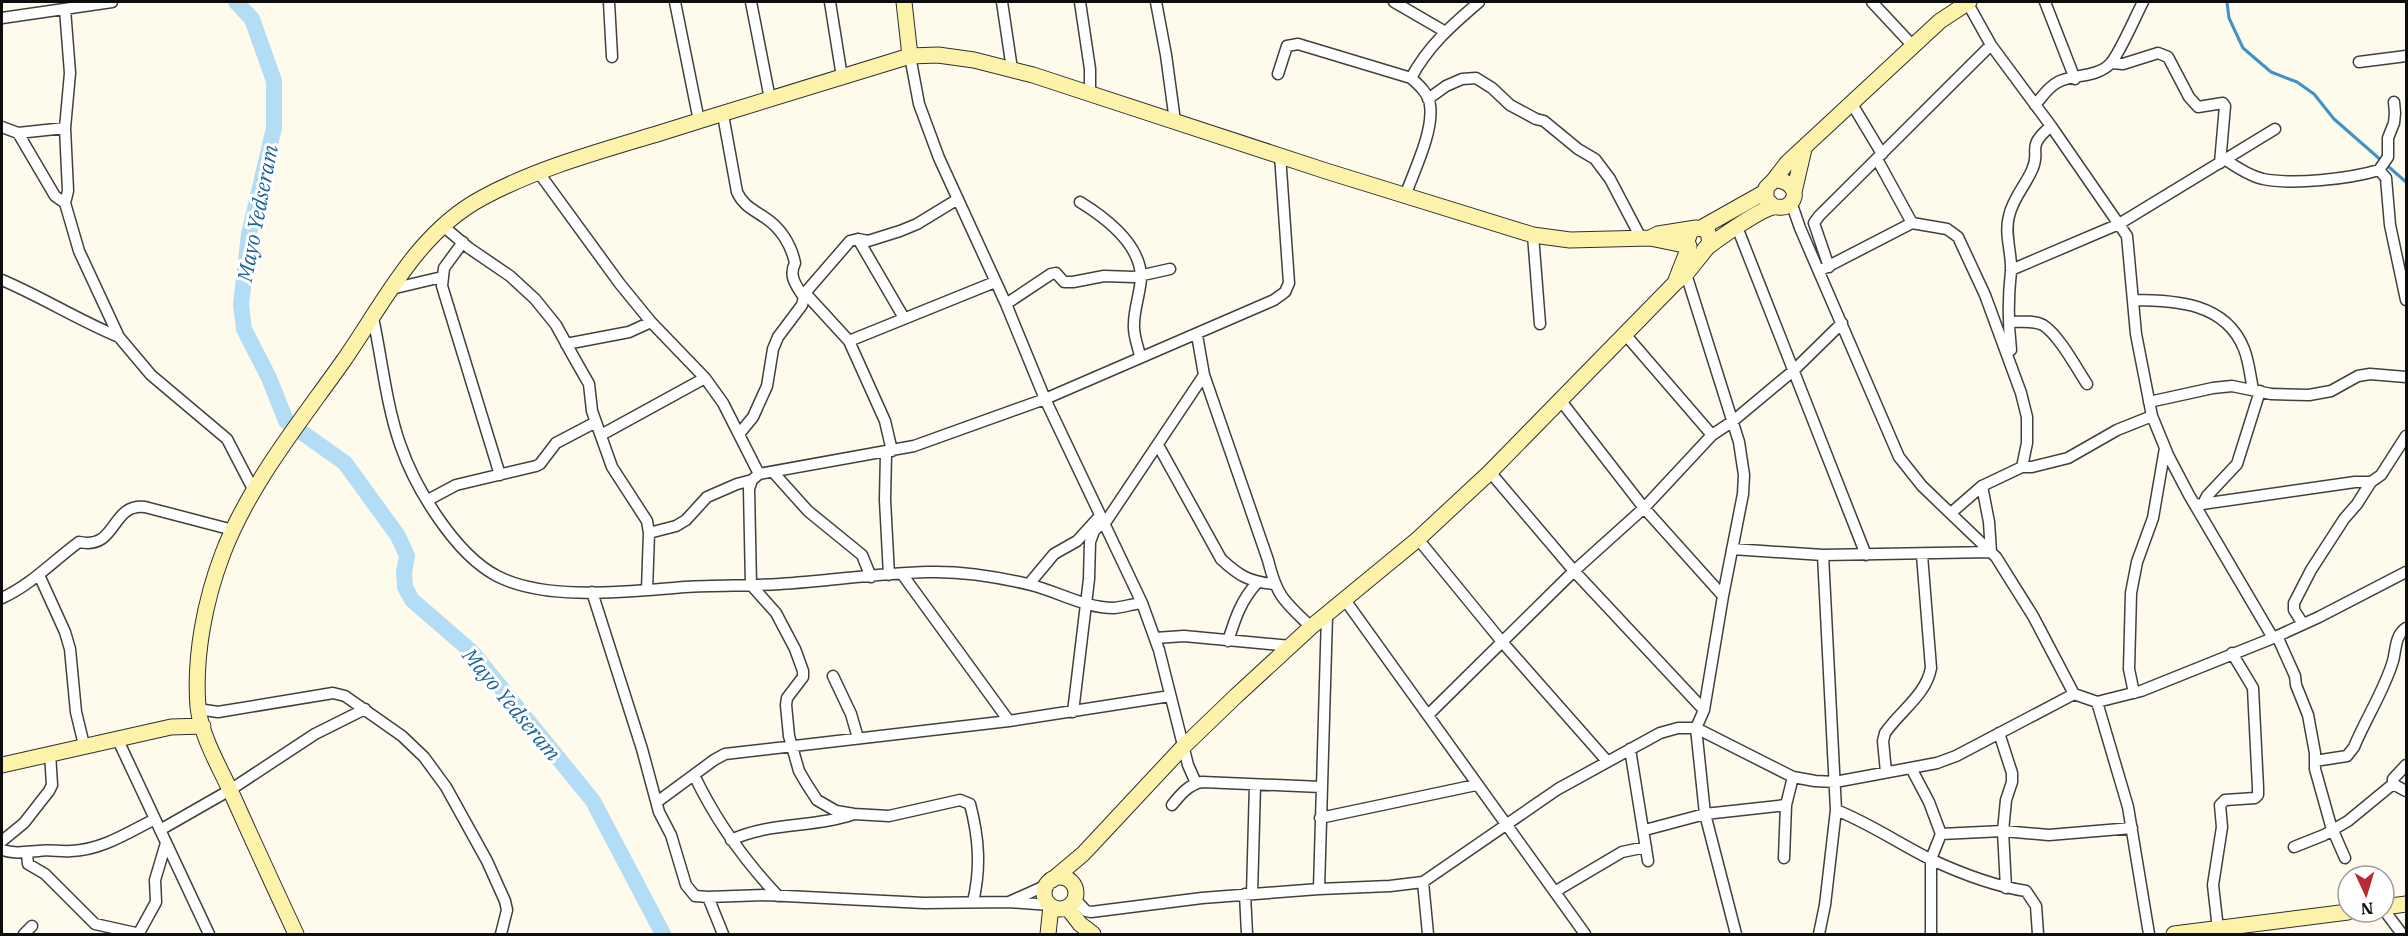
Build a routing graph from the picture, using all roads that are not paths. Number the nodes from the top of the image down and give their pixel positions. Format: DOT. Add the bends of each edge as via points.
graph roads {
  1 [pos="112,2"];
  2 [pos="609,2"];
  3 [pos="675,2"];
  4 [pos="752,2"];
  5 [pos="830,2"];
  6 [pos="904,2"];
  7 [pos="1002,2"];
  8 [pos="1080,2"];
  9 [pos="1156,2"];
  10 [pos="1394,2"];
  11 [pos="1479,2"];
  12 [pos="1872,2"];
  13 [pos="1968,2"];
  14 [pos="2045,2"];
  15 [pos="2143,2"];
  16 [pos="32,7"];
  17 [pos="65,9"];
  18 [pos="2,18"];
  19 [pos="1444,31"];
  20 [pos="1991,45"];
  21 [pos="1913,46"];
  22 [pos="910,56"];
  23 [pos="2406,56"];
  24 [pos="612,57"];
  25 [pos="2359,62"];
  26 [pos="2111,63"];
  27 [pos="1012,69"];
  28 [pos="1278,74"];
  29 [pos="842,77"];
  30 [pos="1411,78"];
  31 [pos="2075,79"];
  32 [pos="1090,92"];
  33 [pos="770,99"];
  34 [pos="1428,99"];
  35 [pos="2394,102"];
  36 [pos="1852,104"];
  37 [pos="2035,105"];
  38 [pos="723,115"];
  39 [pos="699,121"];
  40 [pos="1175,121"];
  41 [pos="2051,126"];
  42 [pos="2,127"];
  43 [pos="65,128"];
  44 [pos="2275,129"];
  45 [pos="18,133"];
  46 [pos="1804,149"];
  47 [pos="1280,155"];
  48 [pos="1880,156"];
  49 [pos="2223,161"];
  50 [pos="2380,168"];
  51 [pos="539,173"];
  52 [pos="1769,186"];
  53 [pos="1405,196"];
  54 [pos="958,199"];
  55 [pos="65,202"];
  56 [pos="1080,202"];
  57 [pos="1784,202"];
  58 [pos="1912,223"];
  59 [pos="2119,224"];
  60 [pos="443,226"];
  61 [pos="1737,227"];
  62 [pos="1699,228"];
  63 [pos="1533,236"];
  64 [pos="1645,238"];
  65 [pos="858,239"];
  66 [pos="463,242"];
  67 [pos="1689,247"];
  68 [pos="1707,248"];
  69 [pos="1170,269"];
  70 [pos="1824,269"];
  71 [pos="2011,270"];
  72 [pos="1141,276"];
  73 [pos="442,277"];
  74 [pos="1681,278"];
  75 [pos="2,280"];
  76 [pos="995,282"];
  77 [pos="390,290"];
  78 [pos="805,295"];
  79 [pos="2133,300"];
  80 [pos="2406,300"];
  81 [pos="1006,304"];
  82 [pos="373,318"];
  83 [pos="904,318"];
  84 [pos="651,322"];
  85 [pos="2010,322"];
  86 [pos="1842,323"];
  87 [pos="1540,324"];
  88 [pos="1624,333"];
  89 [pos="1197,335"];
  90 [pos="118,337"];
  91 [pos="849,341"];
  92 [pos="566,344"];
  93 [pos="1140,356"];
  94 [pos="2013,368"];
  95 [pos="1793,371"];
  96 [pos="1204,375"];
  97 [pos="2406,377"];
  98 [pos="705,378"];
  99 [pos="2087,384"];
  100 [pos="2257,390"];
  101 [pos="1045,399"];
  102 [pos="1560,401"];
  103 [pos="2149,402"];
  104 [pos="2152,416"];
  105 [pos="1733,421"];
  106 [pos="596,422"];
  107 [pos="739,434"];
  108 [pos="601,435"];
  109 [pos="1712,435"];
  110 [pos="2406,436"];
  111 [pos="1158,445"];
  112 [pos="2165,448"];
  113 [pos="889,452"];
  114 [pos="2022,467"];
  115 [pos="773,472"];
  116 [pos="1490,472"];
  117 [pos="500,475"];
  118 [pos="756,477"];
  119 [pos="2371,482"];
  120 [pos="1982,486"];
  121 [pos="254,491"];
  122 [pos="428,500"];
  123 [pos="2199,505"];
  124 [pos="1644,508"];
  125 [pos="1951,513"];
  126 [pos="1104,520"];
  127 [pos="233,530"];
  128 [pos="650,533"];
  129 [pos="1418,539"];
  130 [pos="1732,549"];
  131 [pos="1991,552"];
  132 [pos="1823,555"];
  133 [pos="1866,555"];
  134 [pos="1922,555"];
  135 [pos="1574,571"];
  136 [pos="2406,572"];
  137 [pos="902,574"];
  138 [pos="39,575"];
  139 [pos="889,575"];
  140 [pos="871,577"];
  141 [pos="1257,583"];
  142 [pos="1029,584"];
  143 [pos="1274,584"];
  144 [pos="751,585"];
  145 [pos="647,590"];
  146 [pos="592,592"];
  147 [pos="1723,596"];
  148 [pos="2,598"];
  149 [pos="1345,600"];
  150 [pos="1142,603"];
  151 [pos="1084,604"];
  152 [pos="1327,615"];
  153 [pos="2303,624"];
  154 [pos="1311,627"];
  155 [pos="2406,628"];
  156 [pos="2275,637"];
  157 [pos="1155,638"];
  158 [pos="1228,641"];
  159 [pos="1503,643"];
  160 [pos="1291,646"];
  161 [pos="2232,653"];
  162 [pos="833,676"];
  163 [pos="2134,693"];
  164 [pos="2074,694"];
  165 [pos="1170,696"];
  166 [pos="2097,702"];
  167 [pos="365,709"];
  168 [pos="198,710"];
  169 [pos="1704,710"];
  170 [pos="218,712"];
  171 [pos="1073,712"];
  172 [pos="1428,715"];
  173 [pos="1009,721"];
  174 [pos="203,726"];
  175 [pos="171,727"];
  176 [pos="1696,728"];
  177 [pos="1999,733"];
  178 [pos="117,738"];
  179 [pos="858,738"];
  180 [pos="84,745"];
  181 [pos="793,747"];
  182 [pos="1183,747"];
  183 [pos="1630,749"];
  184 [pos="50,753"];
  185 [pos="1606,761"];
  186 [pos="2315,761"];
  187 [pos="2,765"];
  188 [pos="2406,765"];
  189 [pos="1911,768"];
  190 [pos="1886,772"];
  191 [pos="694,775"];
  192 [pos="1793,777"];
  193 [pos="1835,782"];
  194 [pos="1196,783"];
  195 [pos="2393,784"];
  196 [pos="1255,785"];
  197 [pos="1476,785"];
  198 [pos="1321,787"];
  199 [pos="230,790"];
  200 [pos="2406,791"];
  201 [pos="657,802"];
  202 [pos="1172,805"];
  203 [pos="1786,805"];
  204 [pos="1836,810"];
  205 [pos="854,814"];
  206 [pos="1705,814"];
  207 [pos="1320,818"];
  208 [pos="155,819"];
  209 [pos="1507,825"];
  210 [pos="2132,828"];
  211 [pos="160,830"];
  212 [pos="1645,830"];
  213 [pos="2333,830"];
  214 [pos="2004,831"];
  215 [pos="1941,834"];
  216 [pos="731,840"];
  217 [pos="2,841"];
  218 [pos="166,843"];
  219 [pos="1646,847"];
  220 [pos="2294,847"];
  221 [pos="2,850"];
  222 [pos="27,854"];
  223 [pos="1083,854"];
  224 [pos="1784,858"];
  225 [pos="2345,858"];
  226 [pos="1931,859"];
  227 [pos="1648,861"];
  228 [pos="1049,882"];
  229 [pos="1423,882"];
  230 [pos="2006,888"];
  231 [pos="1319,889"];
  232 [pos="1556,891"];
  233 [pos="1248,894"];
  234 [pos="778,896"];
  235 [pos="708,897"];
  236 [pos="973,902"];
  237 [pos="1009,902"];
  238 [pos="1064,902"];
  239 [pos="2336,914"];
  240 [pos="32,926"];
  241 [pos="2225,931"];
  242 [pos="24,934"];
  243 [pos="139,934"];
  244 [pos="209,934"];
  245 [pos="296,934"];
  246 [pos="501,934"];
  247 [pos="723,934"];
  248 [pos="1048,934"];
  249 [pos="1053,934"];
  250 [pos="1093,934"];
  251 [pos="1246,934"];
  252 [pos="1428,934"];
  253 [pos="1585,934"];
  254 [pos="1736,934"];
  255 [pos="1819,934"];
  256 [pos="1931,934"];
  257 [pos="2038,934"];
  258 [pos="2149,934"];
  259 [pos="2174,934"];
  1 -- 17 [label="street"];
  2 -- 24 [label="street"];
  3 -- 39 [label="street"];
  4 -- 33 [label="street"];
  5 -- 29 [label="street"];
  6 -- 22 [label="main road"];
  7 -- 27 [label="street"];
  8 -- 32 [label="street"];
  9 -- 40 [label="street"];
  10 -- 19 [label="street"];
  11 -- 19 [label="street"];
  12 -- 21 [label="street"];
  13 -- 20 [label="street"];
  13 -- 21 [label="main road"];
  14 -- 31 [label="street"];
  15 -- 26 [label="street"];
  16 -- 17 [label="street"];
  16 -- 18 [label="street"];
  17 -- 43 [label="street" via="70,73"];
  19 -- 30 [label="street"];
  20 -- 37 [label="street"];
  20 -- 48 [label="street"];
  21 -- 36 [label="main road"];
  22 -- 27 [label="main road" via="938,55"];
  22 -- 29 [label="main road"];
  22 -- 54 [label="street" via="919,104"];
  23 -- 25 [label="street"];
  26 -- 31 [label="street"];
  26 -- 49 [label="street" via="2164,54 2198,107 2223,103"];
  27 -- 32 [label="main road"];
  28 -- 30 [label="street" via="1287,46 1298,44"];
  29 -- 33 [label="main road"];
  30 -- 34 [label="street"];
  31 -- 37 [label="street" via="2055,83"];
  32 -- 40 [label="main road"];
  33 -- 38 [label="main road"];
  34 -- 53 [label="street" via="1427,132"];
  34 -- 64 [label="street" via="1461,79 1476,78 1510,105 1544,121 1595,159"];
  35 -- 50 [label="street" via="2388,157"];
  36 -- 46 [label="main road"];
  36 -- 48 [label="street"];
  37 -- 41 [label="street"];
  38 -- 39 [label="main road"];
  38 -- 78 [label="street" via="741,201 773,223 787,241 795,263 792,278"];
  39 -- 51 [label="main road"];
  40 -- 47 [label="main road"];
  41 -- 59 [label="street"];
  41 -- 71 [label="street" via="2034,144 2033,168 2008,217"];
  42 -- 45 [label="street"];
  43 -- 45 [label="street"];
  43 -- 55 [label="street"];
  44 -- 49 [label="street"];
  45 -- 55 [label="street" via="55,196"];
  46 -- 52 [label="main road"];
  46 -- 57 [label="main road"];
  47 -- 53 [label="main road"];
  47 -- 89 [label="street" via="1289,283 1286,292"];
  48 -- 58 [label="street"];
  48 -- 70 [label="street" via="1814,223"];
  49 -- 50 [label="street" via="2262,179 2339,179"];
  49 -- 59 [label="street"];
  50 -- 80 [label="street" via="2386,178 2390,225"];
  51 -- 60 [label="main road" via="484,197"];
  51 -- 84 [label="street" via="593,250"];
  52 -- 57 [label="main road" via="1766,199"];
  52 -- 57 [label="main road" via="1783,179 1790,184"];
  52 -- 62 [label="main road"];
  53 -- 63 [label="main road"];
  54 -- 65 [label="street" via="900,231 868,241"];
  54 -- 76 [label="street"];
  55 -- 90 [label="street" via="79,251"];
  56 -- 72 [label="street" via="1124,236"];
  57 -- 61 [label="main road"];
  57 -- 70 [label="street"];
  58 -- 70 [label="street"];
  58 -- 94 [label="street" via="1947,229 1958,237"];
  59 -- 71 [label="street"];
  59 -- 79 [label="street" via="2127,236"];
  60 -- 66 [label="street"];
  60 -- 77 [label="main road" via="410,260"];
  61 -- 68 [label="main road"];
  61 -- 95 [label="street"];
  62 -- 64 [label="main road"];
  62 -- 67 [label="main road" via="1688,235"];
  62 -- 68 [label="main road" via="1710,235"];
  63 -- 64 [label="main road" via="1570,240"];
  63 -- 87 [label="street"];
  64 -- 67 [label="main road"];
  65 -- 78 [label="street" via="850,241"];
  65 -- 83 [label="street"];
  66 -- 73 [label="street" via="453,252"];
  66 -- 92 [label="street" via="534,299"];
  67 -- 68 [label="main road" via="1701,251"];
  67 -- 74 [label="main road"];
  68 -- 74 [label="main road"];
  69 -- 72 [label="street"];
  70 -- 86 [label="street"];
  71 -- 85 [label="street" via="2007,301"];
  72 -- 81 [label="street" via="1065,282 1056,273 1051,274"];
  72 -- 93 [label="street" via="1134,327"];
  73 -- 77 [label="street"];
  73 -- 117 [label="street" via="447,306"];
  74 -- 88 [label="main road"];
  74 -- 105 [label="street"];
  75 -- 90 [label="street"];
  76 -- 81 [label="street"];
  76 -- 83 [label="street"];
  77 -- 82 [label="main road"];
  78 -- 91 [label="street"];
  78 -- 107 [label="street" via="778,337 768,386 753,417"];
  79 -- 100 [label="street" via="2180,304 2223,317 2246,351"];
  79 -- 103 [label="street"];
  81 -- 101 [label="street"];
  82 -- 121 [label="main road"];
  82 -- 122 [label="street" via="400,444"];
  83 -- 91 [label="street"];
  84 -- 92 [label="street" via="629,332"];
  84 -- 98 [label="street"];
  85 -- 94 [label="street"];
  85 -- 99 [label="street" via="2045,326"];
  86 -- 95 [label="street"];
  86 -- 125 [label="street" via="1899,457"];
  88 -- 102 [label="main road"];
  88 -- 109 [label="street"];
  89 -- 93 [label="street"];
  89 -- 96 [label="street"];
  90 -- 121 [label="street" via="152,375 226,439"];
  91 -- 113 [label="street" via="885,422"];
  92 -- 106 [label="street" via="589,384"];
  93 -- 101 [label="street"];
  94 -- 114 [label="street" via="2027,417"];
  95 -- 105 [label="street"];
  95 -- 133 [label="street"];
  96 -- 111 [label="street"];
  96 -- 143 [label="street"];
  97 -- 100 [label="street" via="2358,376 2331,391 2309,395"];
  98 -- 107 [label="street"];
  98 -- 108 [label="street"];
  100 -- 103 [label="street" via="2212,388"];
  100 -- 123 [label="street" via="2237,464"];
  101 -- 113 [label="street"];
  101 -- 126 [label="street"];
  102 -- 116 [label="main road"];
  102 -- 124 [label="street"];
  103 -- 104 [label="street"];
  104 -- 112 [label="street"];
  104 -- 114 [label="street" via="2117,430 2068,458"];
  105 -- 109 [label="street"];
  105 -- 130 [label="street" via="1744,476"];
  106 -- 108 [label="street"];
  106 -- 117 [label="street" via="556,443 540,464"];
  107 -- 118 [label="street"];
  108 -- 128 [label="street" via="612,467 647,521"];
  109 -- 124 [label="street"];
  110 -- 119 [label="street" via="2381,474"];
  111 -- 126 [label="street"];
  111 -- 141 [label="street" via="1221,559 1236,574"];
  112 -- 123 [label="street"];
  112 -- 163 [label="street" via="2157,498 2131,593 2129,669"];
  113 -- 115 [label="street"];
  113 -- 139 [label="street" via="885,500"];
  114 -- 120 [label="street"];
  115 -- 118 [label="street"];
  115 -- 140 [label="street" via="808,511 862,555"];
  116 -- 129 [label="main road"];
  116 -- 135 [label="street"];
  117 -- 122 [label="street" via="456,484"];
  118 -- 128 [label="street" via="707,497 676,526"];
  118 -- 144 [label="street" via="748,489"];
  119 -- 123 [label="street"];
  119 -- 153 [label="street" via="2299,591 2294,610"];
  120 -- 125 [label="street"];
  120 -- 131 [label="street"];
  121 -- 127 [label="main road"];
  122 -- 146 [label="street" via="448,533 470,557 497,576 521,585"];
  123 -- 156 [label="street"];
  124 -- 135 [label="street"];
  124 -- 147 [label="street"];
  125 -- 131 [label="street"];
  126 -- 142 [label="street" via="1054,554"];
  126 -- 150 [label="street"];
  126 -- 151 [label="street" via="1092,535"];
  127 -- 138 [label="street" via="132,507 124,510 100,541 79,542"];
  127 -- 168 [label="main road" via="207,608 199,659"];
  128 -- 145 [label="street"];
  129 -- 149 [label="main road"];
  129 -- 159 [label="street"];
  130 -- 132 [label="street"];
  130 -- 147 [label="street"];
  131 -- 134 [label="street"];
  131 -- 164 [label="street" via="2033,616"];
  132 -- 133 [label="street"];
  132 -- 193 [label="street"];
  133 -- 134 [label="street"];
  134 -- 190 [label="street" via="1928,681 1886,733"];
  135 -- 159 [label="street"];
  135 -- 169 [label="street"];
  136 -- 153 [label="street"];
  137 -- 139 [label="street"];
  137 -- 142 [label="street" via="963,574"];
  137 -- 173 [label="street"];
  138 -- 148 [label="street"];
  138 -- 180 [label="street" via="70,649 76,712"];
  139 -- 140 [label="street"];
  140 -- 144 [label="street"];
  141 -- 143 [label="street"];
  141 -- 158 [label="street" via="1239,608"];
  142 -- 151 [label="street"];
  143 -- 154 [label="street" via="1281,598"];
  144 -- 145 [label="street"];
  144 -- 181 [label="street" via="776,613 803,670 786,705"];
  145 -- 146 [label="street"];
  146 -- 201 [label="street"];
  147 -- 169 [label="street"];
  149 -- 152 [label="main road"];
  149 -- 172 [label="street"];
  150 -- 151 [label="street" via="1114,608"];
  150 -- 157 [label="street"];
  151 -- 171 [label="street"];
  152 -- 154 [label="main road"];
  152 -- 198 [label="street"];
  153 -- 156 [label="street"];
  154 -- 160 [label="main road"];
  155 -- 186 [label="street" via="2396,644 2388,676 2348,756"];
  156 -- 161 [label="street"];
  156 -- 186 [label="street" via="2295,676 2308,715"];
  157 -- 158 [label="street" via="1185,636"];
  157 -- 165 [label="street"];
  158 -- 160 [label="street"];
  159 -- 172 [label="street"];
  159 -- 185 [label="street"];
  160 -- 182 [label="main road"];
  161 -- 163 [label="street"];
  161 -- 241 [label="street" via="2253,688 2258,795 2225,800 2220,805 2222,827 2213,885"];
  162 -- 179 [label="street"];
  163 -- 166 [label="street"];
  164 -- 166 [label="street"];
  164 -- 177 [label="street"];
  165 -- 171 [label="street"];
  165 -- 182 [label="street"];
  166 -- 210 [label="street"];
  167 -- 170 [label="street" via="333,693"];
  167 -- 199 [label="street" via="315,734"];
  167 -- 246 [label="street" via="424,757 446,787 505,901 507,910"];
  168 -- 170 [label="street"];
  168 -- 174 [label="main road"];
  168 -- 175 [label="main road"];
  169 -- 176 [label="street"];
  170 -- 174 [label="street"];
  171 -- 173 [label="street"];
  172 -- 197 [label="street"];
  173 -- 179 [label="street"];
  174 -- 175 [label="main road"];
  174 -- 199 [label="main road"];
  175 -- 178 [label="main road"];
  176 -- 183 [label="street" via="1660,733"];
  176 -- 192 [label="street"];
  176 -- 206 [label="street"];
  177 -- 189 [label="street" via="1956,756"];
  177 -- 214 [label="street" via="2012,773"];
  178 -- 180 [label="main road"];
  178 -- 208 [label="street"];
  179 -- 181 [label="street"];
  180 -- 184 [label="main road"];
  181 -- 191 [label="street" via="725,754"];
  181 -- 205 [label="street" via="799,771 817,800 836,811"];
  182 -- 194 [label="street"];
  182 -- 223 [label="main road"];
  183 -- 185 [label="street"];
  183 -- 212 [label="street"];
  184 -- 187 [label="main road"];
  184 -- 217 [label="street" via="52,786 24,824"];
  185 -- 209 [label="street"];
  186 -- 213 [label="street"];
  188 -- 195 [label="street"];
  189 -- 190 [label="street"];
  189 -- 215 [label="street"];
  190 -- 193 [label="street"];
  191 -- 201 [label="street"];
  191 -- 216 [label="street"];
  192 -- 193 [label="street"];
  192 -- 203 [label="street"];
  193 -- 204 [label="street"];
  194 -- 196 [label="street"];
  194 -- 202 [label="street"];
  195 -- 200 [label="street"];
  195 -- 213 [label="street"];
  196 -- 198 [label="street"];
  196 -- 233 [label="street"];
  197 -- 207 [label="street"];
  197 -- 209 [label="street"];
  198 -- 207 [label="street"];
  199 -- 211 [label="street"];
  199 -- 245 [label="main road"];
  201 -- 235 [label="street" via="686,885 695,896"];
  203 -- 206 [label="street"];
  203 -- 224 [label="street"];
  204 -- 226 [label="street" via="1862,820"];
  204 -- 255 [label="street"];
  205 -- 216 [label="street" via="747,833"];
  205 -- 236 [label="street" via="889,816 960,800 970,804 978,835 979,862"];
  206 -- 212 [label="street"];
  206 -- 254 [label="street"];
  207 -- 231 [label="street"];
  208 -- 211 [label="street"];
  208 -- 222 [label="street" via="105,845 72,852"];
  209 -- 229 [label="street"];
  209 -- 232 [label="street"];
  210 -- 214 [label="street" via="2049,835"];
  210 -- 258 [label="street"];
  211 -- 218 [label="street"];
  212 -- 219 [label="street"];
  213 -- 220 [label="street"];
  213 -- 225 [label="street"];
  214 -- 215 [label="street"];
  214 -- 230 [label="street"];
  215 -- 226 [label="street"];
  216 -- 234 [label="street"];
  218 -- 243 [label="street" via="155,880 156,902"];
  218 -- 244 [label="street"];
  219 -- 227 [label="street"];
  219 -- 232 [label="street" via="1622,852"];
  221 -- 222 [label="street"];
  222 -- 243 [label="street" via="28,864 45,874 94,924"];
  223 -- 228 [label="main road"];
  223 -- 238 [label="main road"];
  226 -- 230 [label="street"];
  226 -- 256 [label="street"];
  228 -- 237 [label="street"];
  228 -- 238 [label="main road" via="1045,896"];
  228 -- 238 [label="main road" via="1067,879"];
  229 -- 231 [label="street"];
  229 -- 252 [label="street"];
  230 -- 257 [label="street" via="2026,891 2036,906"];
  231 -- 233 [label="street"];
  232 -- 253 [label="street"];
  233 -- 238 [label="street" via="1091,912"];
  233 -- 251 [label="street"];
  234 -- 235 [label="street"];
  234 -- 236 [label="street"];
  235 -- 247 [label="street"];
  236 -- 237 [label="street"];
  237 -- 238 [label="street"];
  238 -- 248 [label="main road"];
  238 -- 249 [label="main road"];
  238 -- 250 [label="main road"];
  239 -- 241 [label="main road"];
  240 -- 242 [label="street"];
  241 -- 259 [label="main road"];
}
